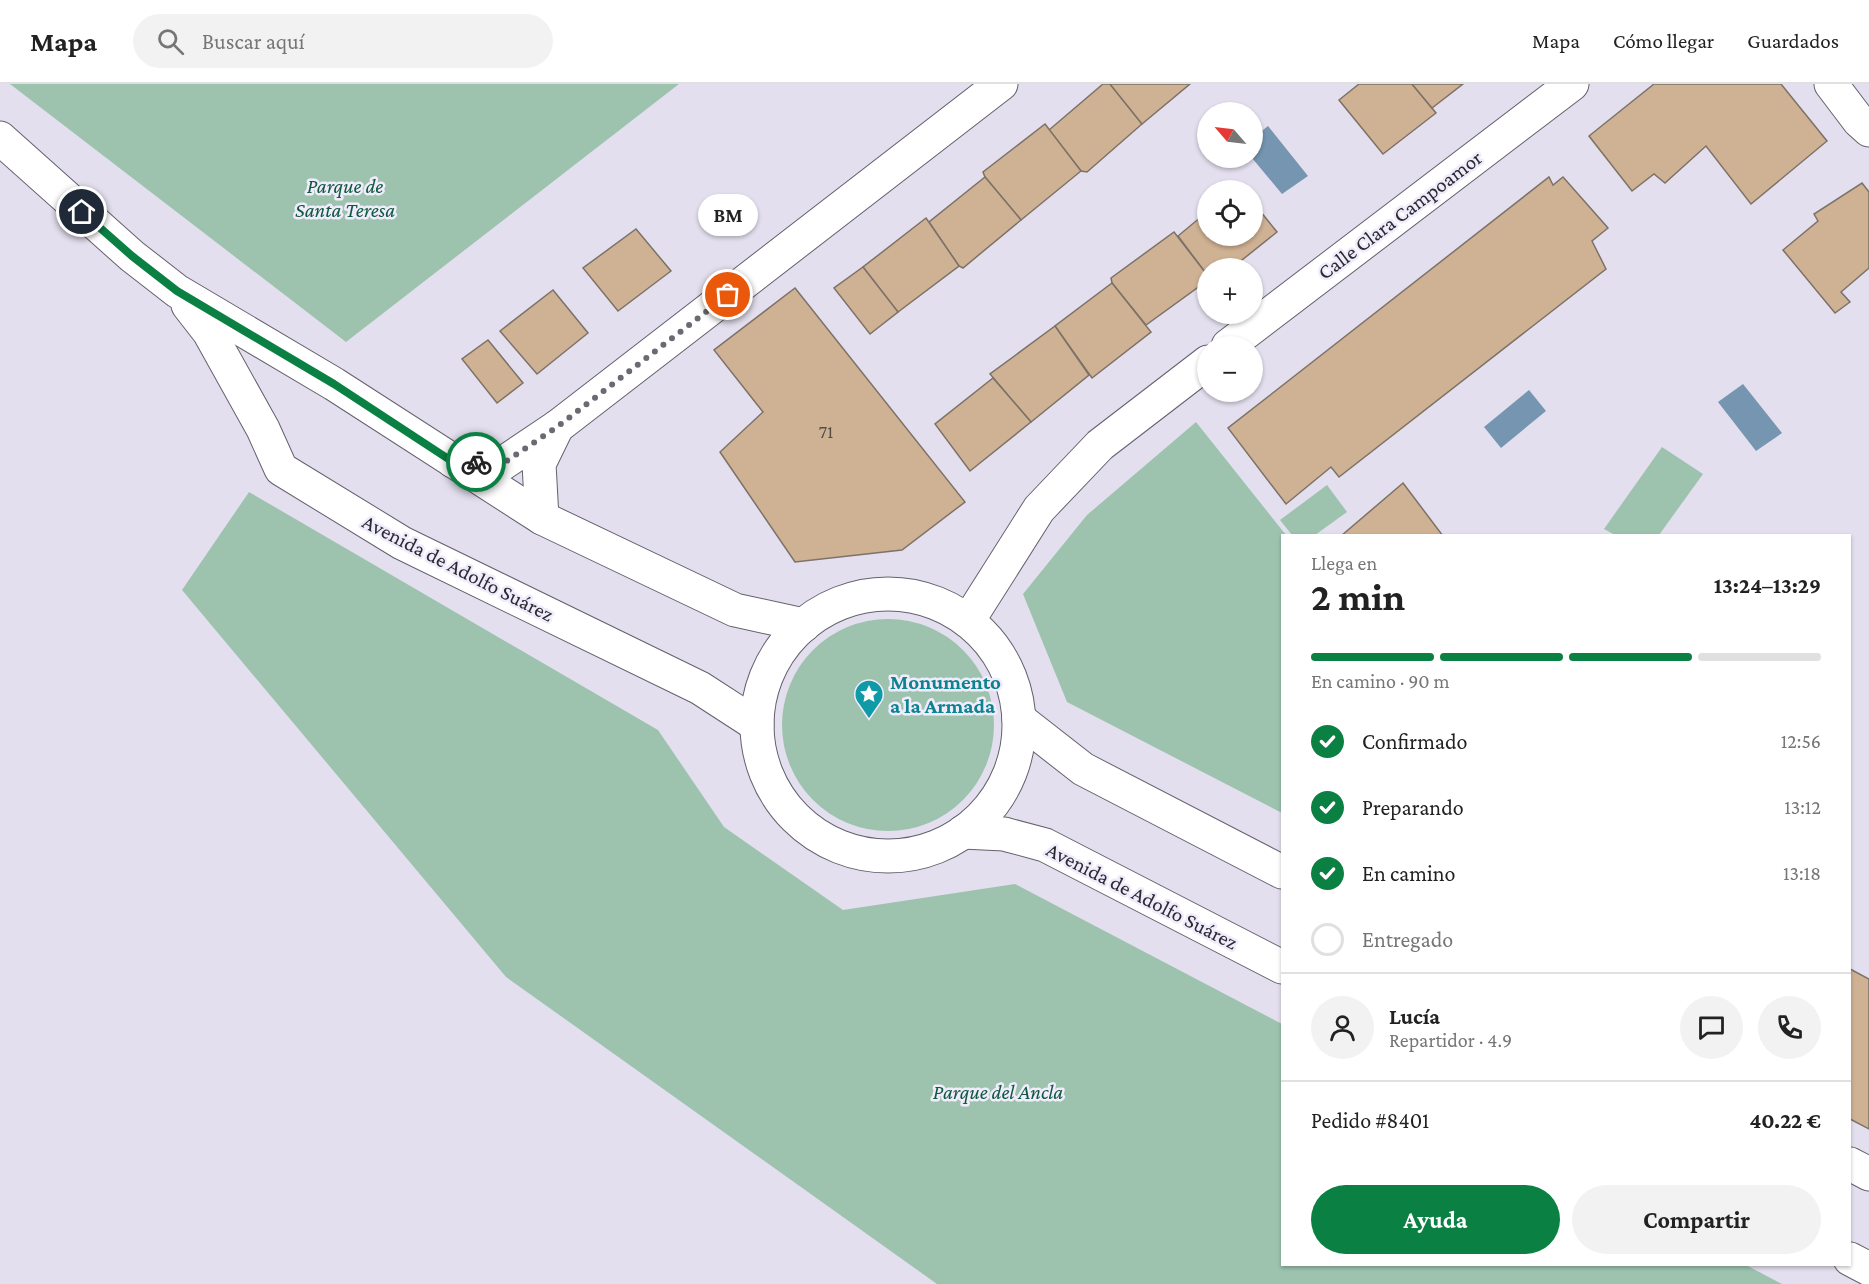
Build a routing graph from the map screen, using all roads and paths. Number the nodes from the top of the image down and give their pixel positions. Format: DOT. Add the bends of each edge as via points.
graph roads {
  1 [pos="1000,84"];
  2 [pos="1572,84"];
  3 [pos="1831,84"];
  4 [pos="1869,130"];
  5 [pos="0,138"];
  6 [pos="177,291"];
  7 [pos="1241,336"];
  8 [pos="1197,370"];
  9 [pos="557,427"];
  10 [pos="450,460"];
  11 [pos="542,518"];
  12 [pos="968,621"];
  13 [pos="804,625"];
  14 [pos="1019,720"];
  15 [pos="757,725"];
  16 [pos="963,832"];
  17 [pos="1281,871"];
  18 [pos="1281,966"];
  19 [pos="1851,1165"];
  20 [pos="1869,1174"];
  21 [pos="1851,1260"];
  22 [pos="1869,1269"];
  1 -- 9 [label="street"];
  2 -- 7 [label="street, Calle Clara Campoamor"];
  3 -- 4 [label="street"];
  5 -- 6 [label="street, Avenida de Adolfo Suárez"];
  6 -- 10 [label="street, Avenida de Adolfo Suárez" via="334,384"];
  6 -- 15 [label="street, Avenida de Adolfo Suárez" via="209,332 281,469 402,543 700,688"];
  8 -- 12 [label="street" via="1100,445 1039,509"];
  9 -- 10 [label="street" via="502,464"];
  9 -- 11 [label="street" via="539,464"];
  10 -- 11 [label="street, Avenida de Adolfo Suárez"];
  11 -- 13 [label="street, Avenida de Adolfo Suárez" via="735,610"];
  12 -- 13 [label="street" via="938,603 903,595 868,595 834,605"];
  12 -- 14 [label="street" via="989,641 1005,665"];
  13 -- 15 [label="street" via="784,645 769,670 760,697"];
  14 -- 16 [label="street" via="1016,752 1005,783 987,810"];
  14 -- 17 [label="street" via="1083,769"];
  15 -- 16 [label="street" via="761,757 772,786 790,812 814,833 842,848 873,856 904,855 934,848"];
  16 -- 18 [label="street, Avenida de Adolfo Suárez" via="1004,834 1045,845"];
  19 -- 20 [label="street"];
  21 -- 22 [label="street"];
}
